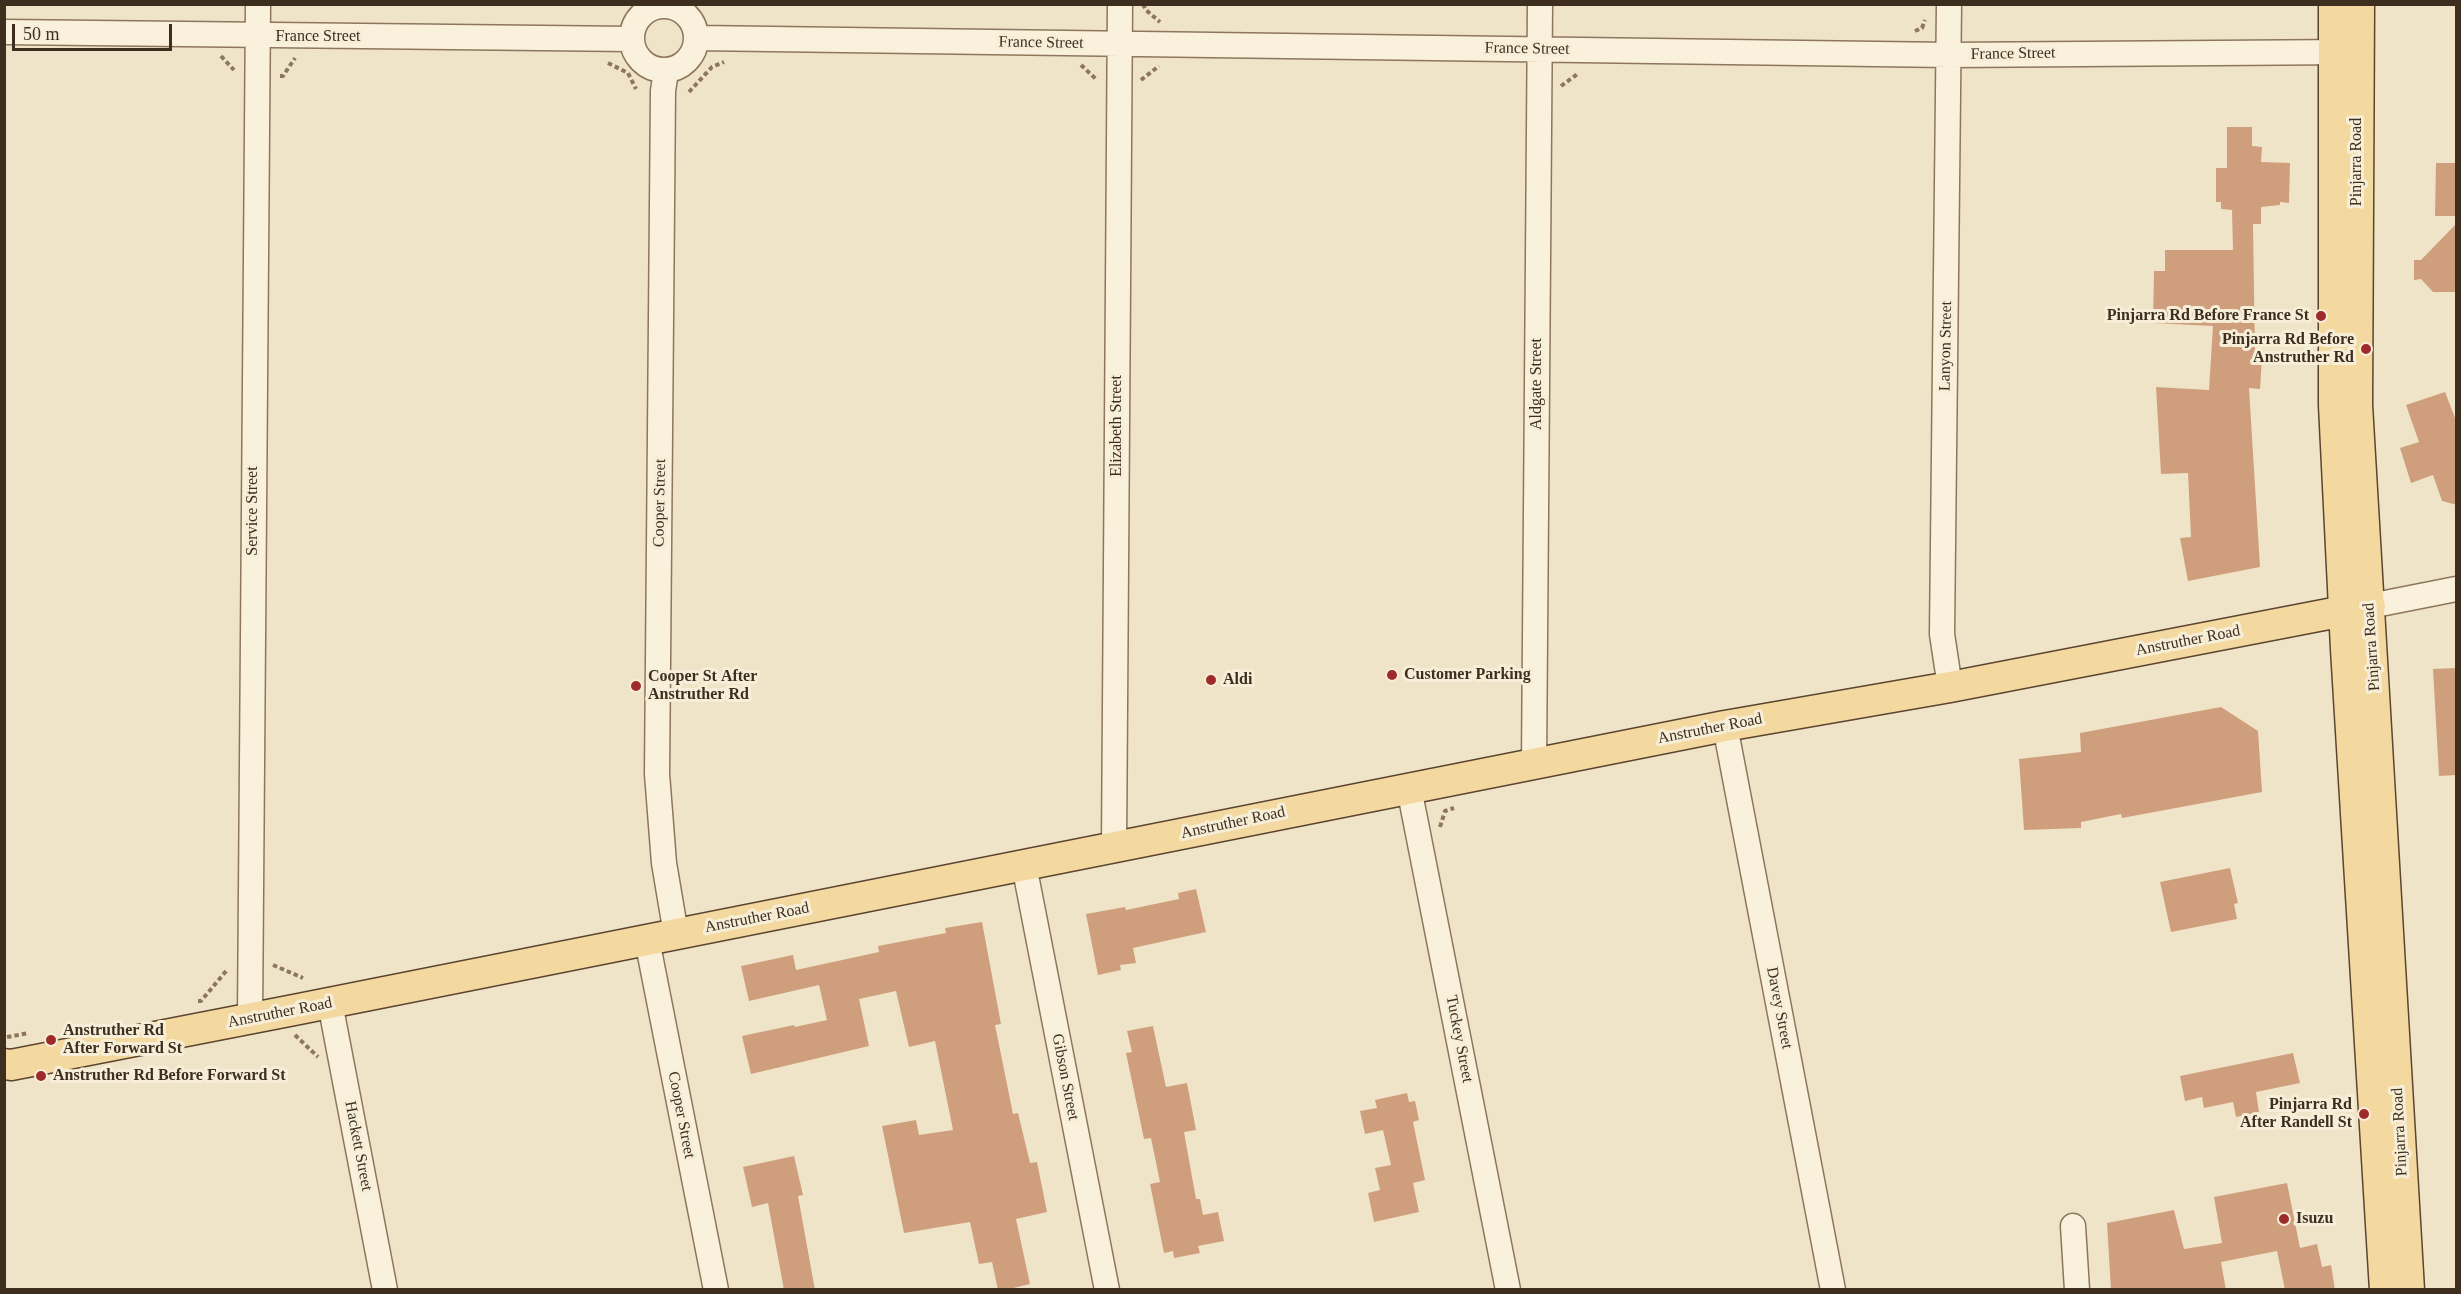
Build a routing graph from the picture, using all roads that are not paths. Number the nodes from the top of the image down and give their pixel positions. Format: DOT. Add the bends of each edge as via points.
graph roads {
  1 [pos="258,4"];
  2 [pos="1120,4"];
  3 [pos="1540,4"];
  4 [pos="1949,4"];
  5 [pos="2334,4"];
  6 [pos="2359,4"];
  7 [pos="665,5"];
  8 [pos="4,32"];
  9 [pos="257,36"];
  10 [pos="697,38"];
  11 [pos="631,39"];
  12 [pos="1119,44"];
  13 [pos="1540,50"];
  14 [pos="2346,51"];
  15 [pos="1949,55"];
  16 [pos="666,71"];
  17 [pos="2457,589"];
  18 [pos="2357,609"];
  19 [pos="1950,687"];
  20 [pos="1725,726"];
  21 [pos="1534,764"];
  22 [pos="1410,789"];
  23 [pos="1114,847"];
  24 [pos="1024,865"];
  25 [pos="676,934"];
  26 [pos="647,940"];
  27 [pos="330,1003"];
  28 [pos="250,1018"];
  29 [pos="6,1060"];
  30 [pos="2073,1226"];
  31 [pos="385,1290"];
  32 [pos="716,1290"];
  33 [pos="1107,1290"];
  34 [pos="1508,1290"];
  35 [pos="1833,1290"];
  36 [pos="2077,1290"];
  37 [pos="2385,1290"];
  38 [pos="2409,1290"];
  1 -- 9 [label="street, Service Street"];
  2 -- 12 [label="street, Elizabeth Street"];
  3 -- 13 [label="street, Aldgate Street"];
  4 -- 15 [label="street, Lanyon Street"];
  5 -- 14 [label="main road, Pinjarra Road"];
  6 -- 14 [label="main road, Pinjarra Road"];
  7 -- 10 [label="street" via="684,12"];
  7 -- 11 [label="street" via="645,11"];
  8 -- 9 [label="street, France Street"];
  9 -- 11 [label="street, France Street"];
  9 -- 28 [label="street, Service Street"];
  10 -- 12 [label="street, France Street"];
  10 -- 16 [label="street" via="691,56"];
  11 -- 16 [label="street" via="638,58"];
  12 -- 13 [label="street, France Street"];
  12 -- 23 [label="street, Elizabeth Street"];
  13 -- 15 [label="street, France Street"];
  13 -- 21 [label="street, Aldgate Street"];
  14 -- 15 [label="street, France Street"];
  14 -- 18 [label="main road, Pinjarra Road" via="2334,405"];
  15 -- 19 [label="street, Lanyon Street" via="1942,634"];
  16 -- 25 [label="street, Cooper Street" via="657,774 664,863"];
  17 -- 18 [label="street, Anstruther Road"];
  18 -- 19 [label="main road, Anstruther Road"];
  18 -- 37 [label="main road, Pinjarra Road"];
  18 -- 38 [label="main road, Pinjarra Road"];
  19 -- 20 [label="main road, Anstruther Road"];
  20 -- 21 [label="main road, Anstruther Road"];
  20 -- 35 [label="street, Davey Street"];
  21 -- 22 [label="main road, Anstruther Road"];
  22 -- 23 [label="main road, Anstruther Road"];
  22 -- 34 [label="street, Tuckey Street"];
  23 -- 24 [label="main road, Anstruther Road"];
  24 -- 25 [label="main road, Anstruther Road"];
  24 -- 33 [label="street, Gibson Street"];
  25 -- 26 [label="main road, Anstruther Road"];
  26 -- 27 [label="main road, Anstruther Road"];
  26 -- 32 [label="street, Cooper Street"];
  27 -- 28 [label="main road, Anstruther Road"];
  27 -- 31 [label="street, Hackett Street"];
  28 -- 29 [label="main road, Anstruther Road"];
  30 -- 36 [label="street"];
}
